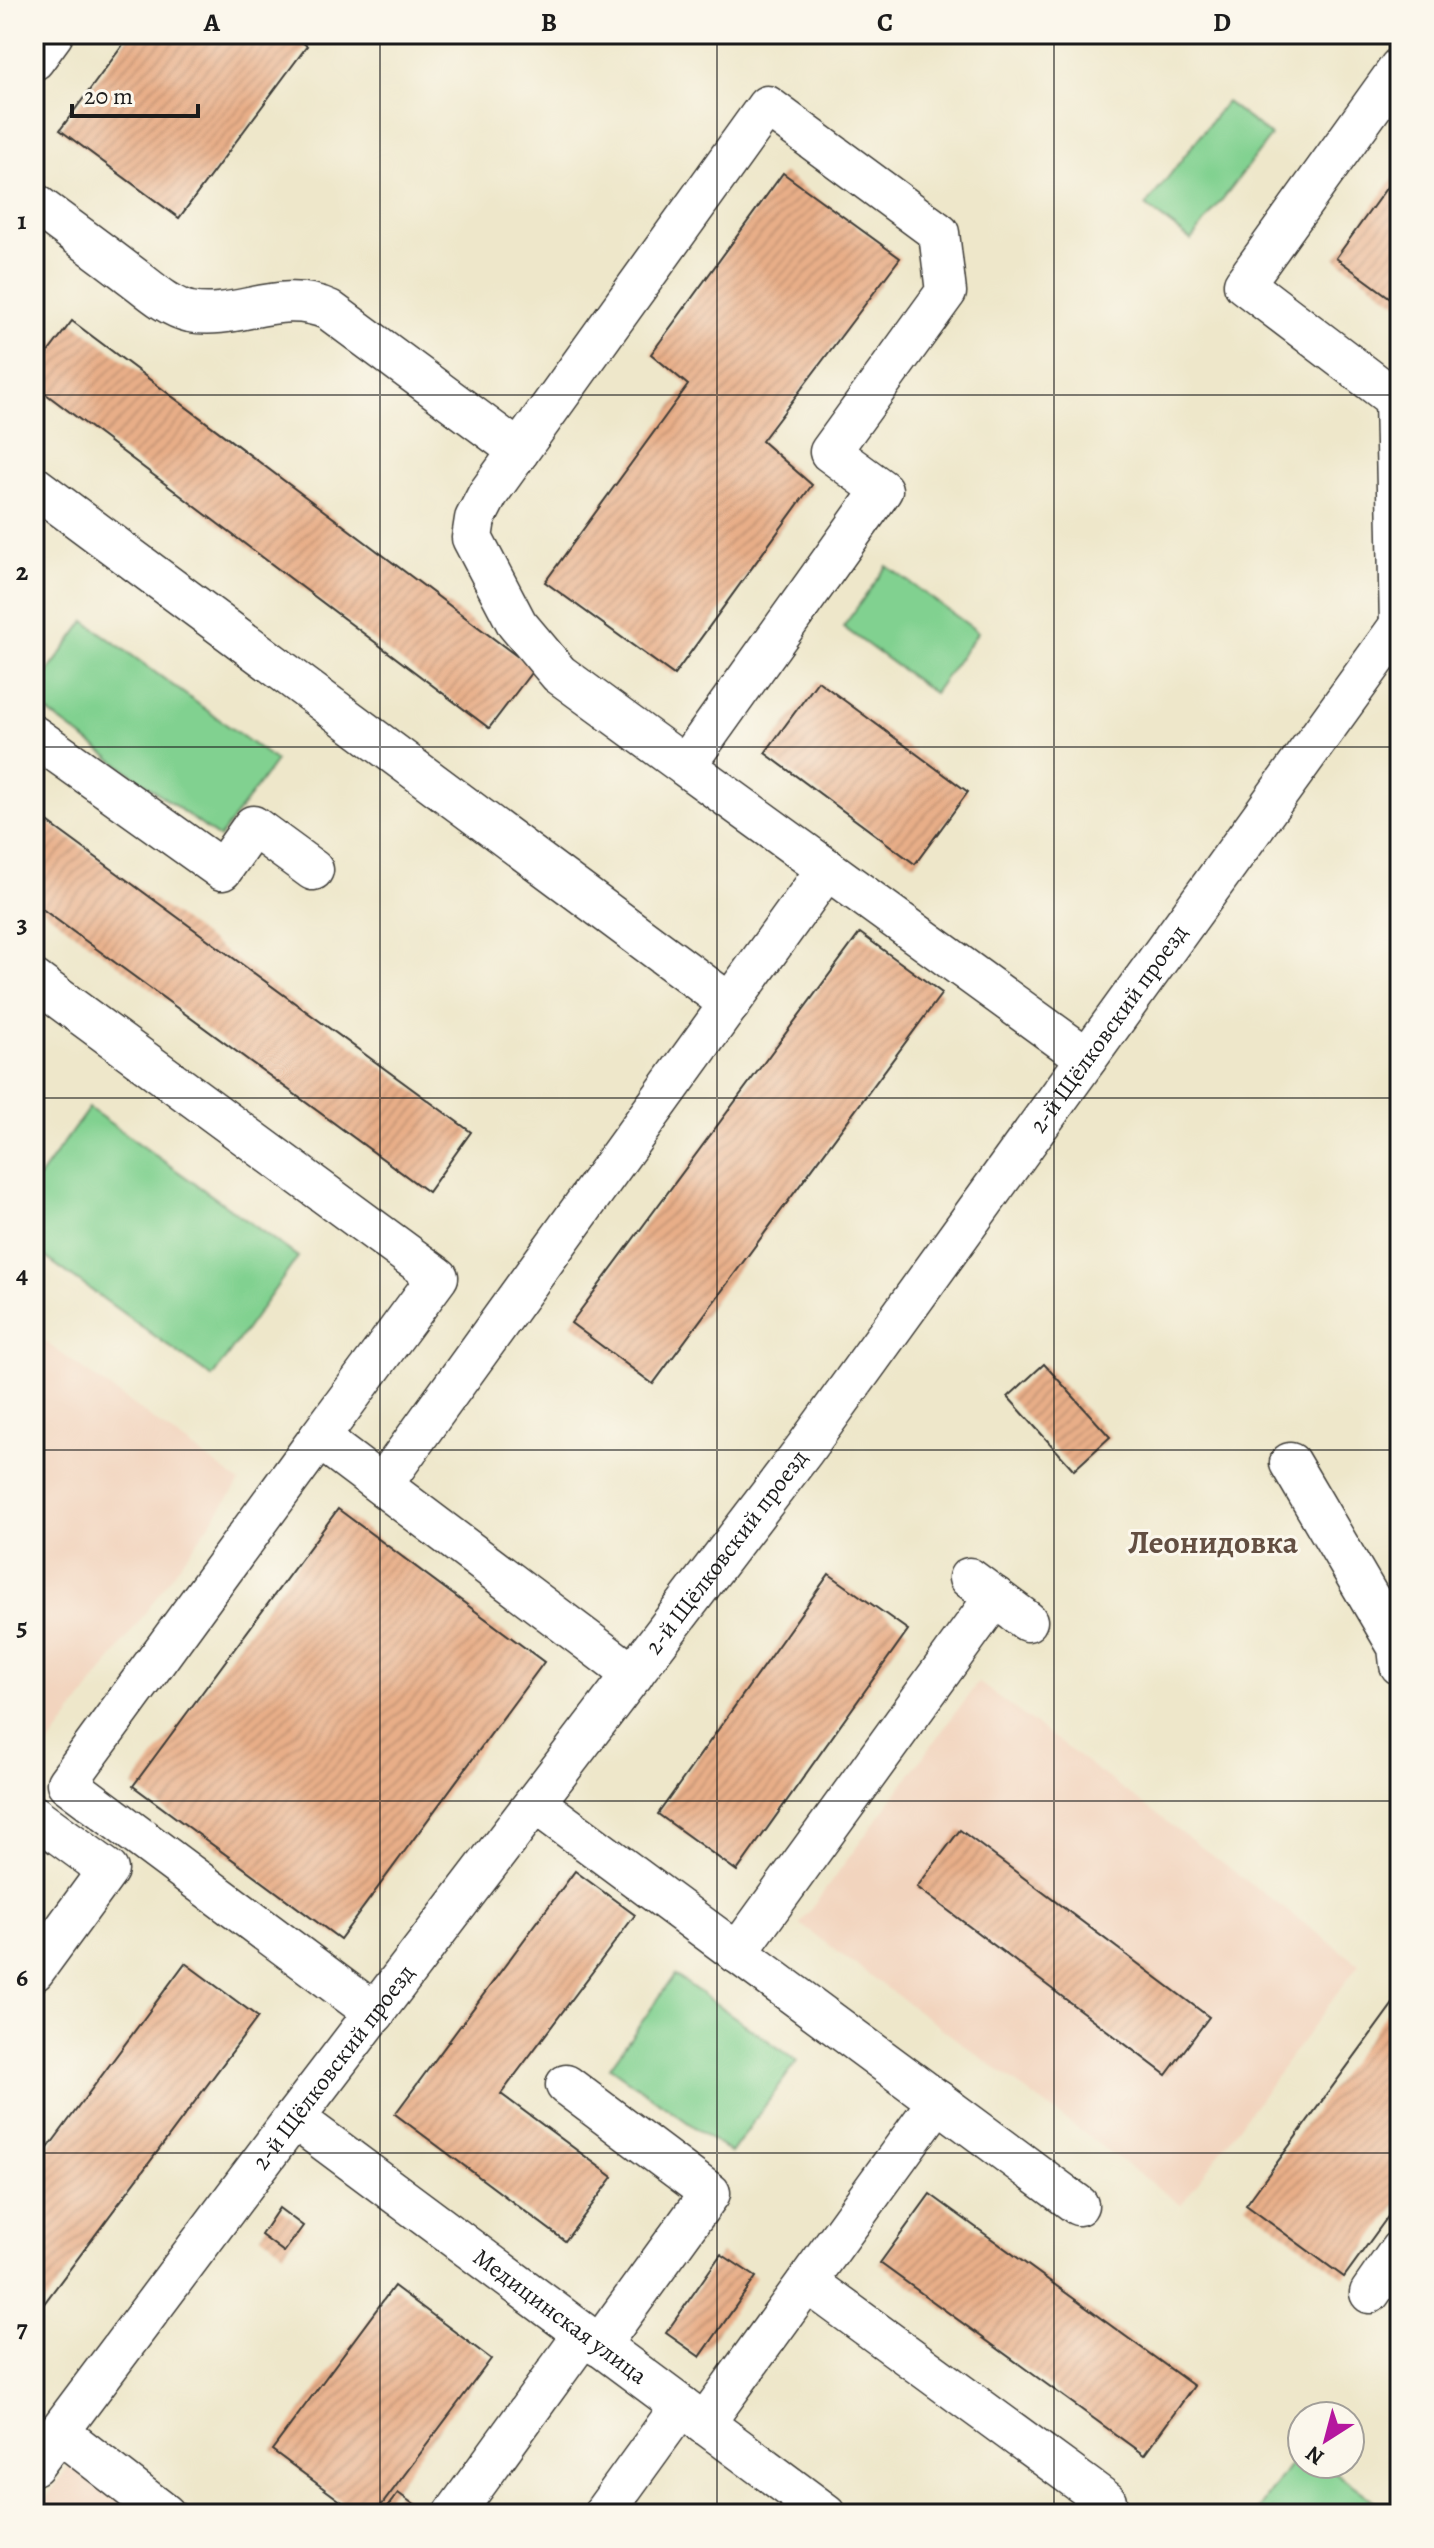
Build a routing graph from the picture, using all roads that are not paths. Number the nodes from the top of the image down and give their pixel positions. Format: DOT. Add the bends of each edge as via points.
graph roads {
  1 [pos="53,34"];
  2 [pos="34,60"];
  3 [pos="1400,67"];
  4 [pos="34,203"];
  5 [pos="1397,395"];
  6 [pos="519,451"];
  7 [pos="34,486"];
  8 [pos="1400,625"];
  9 [pos="34,736"];
  10 [pos="685,766"];
  11 [pos="827,869"];
  12 [pos="313,870"];
  13 [pos="34,980"];
  14 [pos="730,1004"];
  15 [pos="1087,1058"];
  16 [pos="319,1438"];
  17 [pos="1290,1463"];
  18 [pos="382,1485"];
  19 [pos="1027,1621"];
  20 [pos="1400,1665"];
  21 [pos="633,1675"];
  22 [pos="535,1803"];
  23 [pos="34,1816"];
  24 [pos="737,1953"];
  25 [pos="34,1971"];
  26 [pos="375,2013"];
  27 [pos="566,2085"];
  28 [pos="938,2101"];
  29 [pos="294,2118"];
  30 [pos="1078,2205"];
  31 [pos="1400,2250"];
  32 [pos="807,2282"];
  33 [pos="1370,2293"];
  34 [pos="591,2340"];
  35 [pos="693,2415"];
  36 [pos="59,2432"];
  37 [pos="34,2465"];
  38 [pos="1106,2501"];
  39 [pos="165,2514"];
  40 [pos="454,2514"];
  41 [pos="603,2514"];
  42 [pos="826,2514"];
  1 -- 2 [label="street"];
  3 -- 5 [label="street" via="1244,284"];
  4 -- 6 [label="street" via="188,312 287,301 310,301 329,310"];
  5 -- 8 [label="street"];
  6 -- 10 [label="street" via="475,519 472,538 492,581 517,624 559,674"];
  6 -- 10 [label="street" via="767,106 939,233 946,292 830,452 882,490"];
  7 -- 14 [label="street"];
  8 -- 15 [label="street, 2-й Щёлковский проезд"];
  9 -- 12 [label="street" via="222,870 253,826"];
  10 -- 11 [label="street"];
  11 -- 14 [label="street"];
  11 -- 15 [label="street"];
  13 -- 16 [label="street" via="438,1277"];
  14 -- 18 [label="street"];
  15 -- 21 [label="street, 2-й Щёлковский проезд" via="804,1450"];
  16 -- 18 [label="street"];
  16 -- 26 [label="street" via="67,1783"];
  17 -- 20 [label="street" via="1398,1647"];
  18 -- 21 [label="street"];
  19 -- 24 [label="street" via="982,1587"];
  21 -- 22 [label="street, 2-й Щёлковский проезд"];
  22 -- 24 [label="street"];
  22 -- 26 [label="street, 2-й Щёлковский проезд"];
  23 -- 25 [label="street" via="108,1870"];
  24 -- 28 [label="street"];
  26 -- 29 [label="street, 2-й Щёлковский проезд"];
  27 -- 34 [label="street" via="710,2193"];
  28 -- 30 [label="street"];
  28 -- 32 [label="street"];
  29 -- 34 [label="street, Медицинская улица"];
  29 -- 36 [label="street, 2-й Щёлковский проезд"];
  31 -- 33 [label="street"];
  32 -- 35 [label="street"];
  32 -- 38 [label="street"];
  34 -- 35 [label="street, Медицинская улица"];
  34 -- 40 [label="street"];
  35 -- 41 [label="street"];
  35 -- 42 [label="street, Медицинская улица"];
  36 -- 37 [label="street, 2-й Щёлковский проезд"];
  36 -- 39 [label="street"];
}
